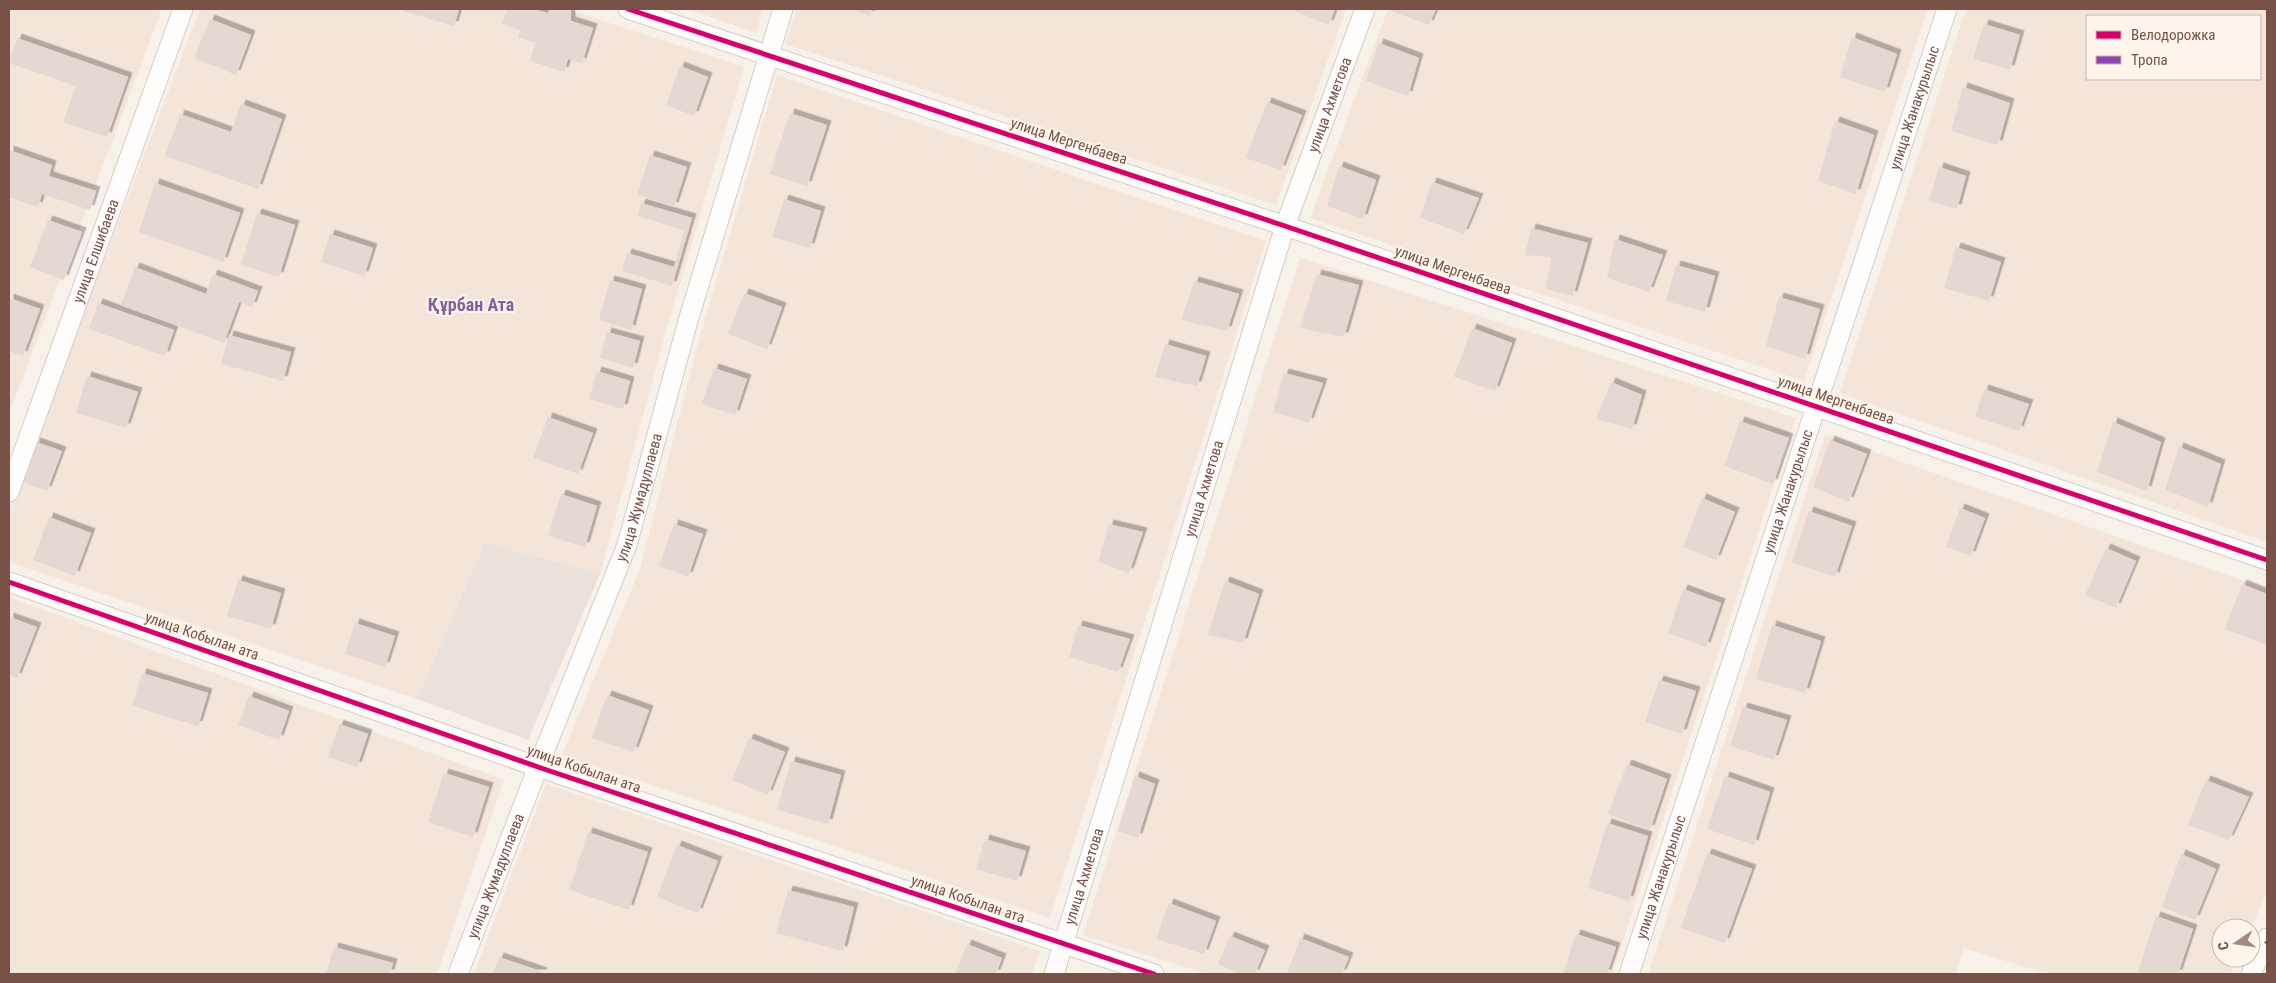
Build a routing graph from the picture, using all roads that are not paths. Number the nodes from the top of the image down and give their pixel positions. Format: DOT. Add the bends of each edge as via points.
graph roads {
  1 [pos="183,9"];
  2 [pos="628,9"];
  3 [pos="783,9"];
  4 [pos="1365,9"];
  5 [pos="1947,9"];
  6 [pos="768,55"];
  7 [pos="1285,226"];
  8 [pos="1816,406"];
  9 [pos="9,492"];
  10 [pos="2267,560"];
  11 [pos="9,582"];
  12 [pos="538,767"];
  13 [pos="2267,938"];
  14 [pos="1064,944"];
  15 [pos="458,974"];
  16 [pos="1054,974"];
  17 [pos="1154,974"];
  18 [pos="1628,974"];
  19 [pos="2250,974"];
  1 -- 9 [label="street, улица Елшибаева"];
  2 -- 6 [label="street, улица Мергенбаева"];
  3 -- 6 [label="street, улица Жумадуллаева"];
  4 -- 7 [label="street, улица Ахметова"];
  5 -- 8 [label="street, улица Жанакурылыс"];
  6 -- 7 [label="street, улица Мергенбаева"];
  6 -- 12 [label="street, улица Жумадуллаева" via="688,321 627,545"];
  7 -- 8 [label="street, улица Мергенбаева"];
  7 -- 14 [label="street, улица Ахметова"];
  8 -- 10 [label="street, улица Мергенбаева"];
  8 -- 18 [label="street, улица Жанакурылыс"];
  11 -- 12 [label="street, улица Кобылан ата"];
  12 -- 14 [label="street, улица Кобылан ата"];
  12 -- 15 [label="street, улица Жумадуллаева"];
  13 -- 19 [label="street"];
  14 -- 16 [label="street, улица Ахметова"];
  14 -- 17 [label="street, улица Кобылан ата"];
}
